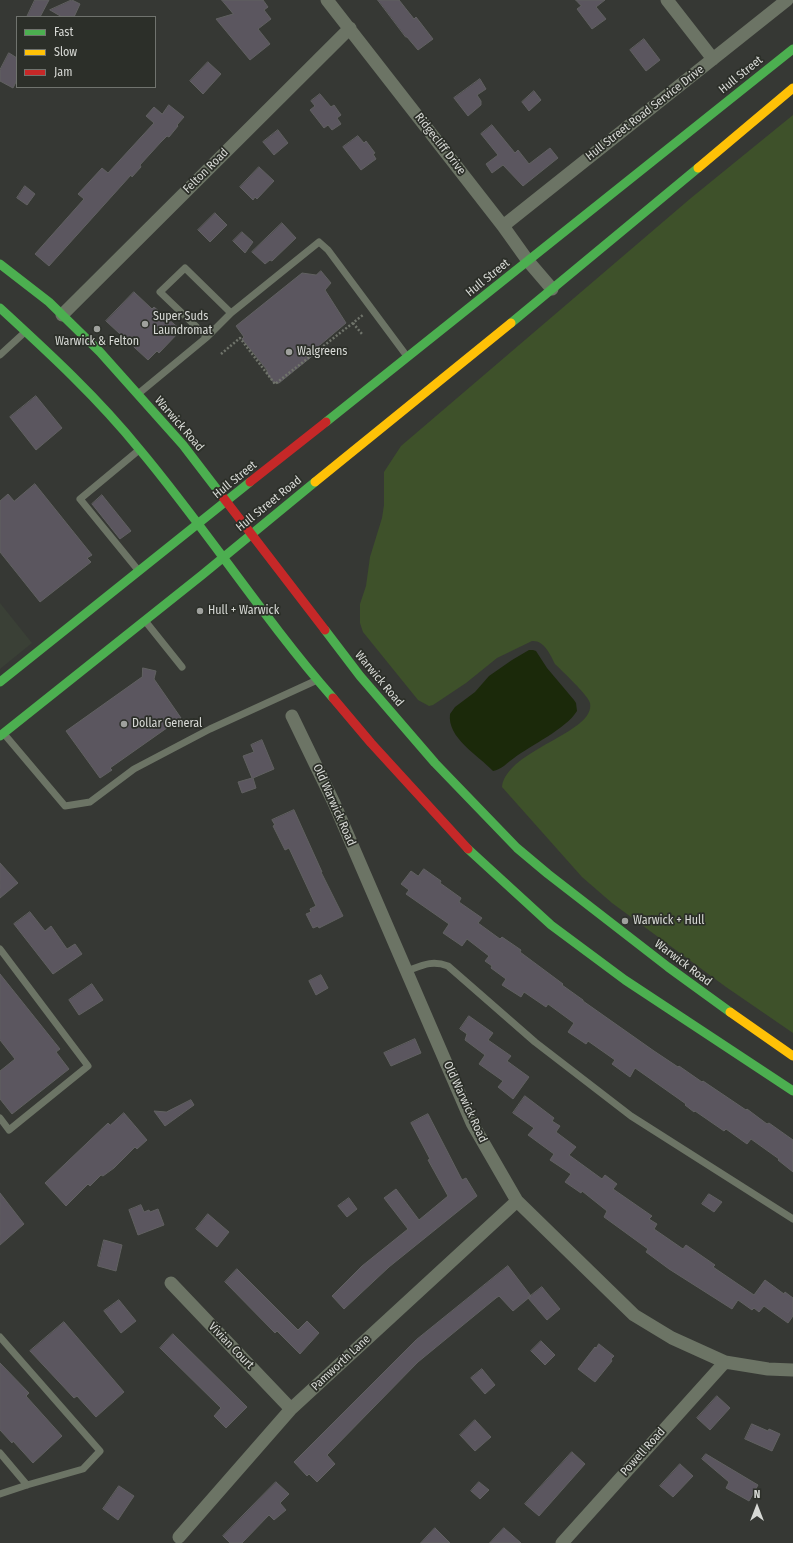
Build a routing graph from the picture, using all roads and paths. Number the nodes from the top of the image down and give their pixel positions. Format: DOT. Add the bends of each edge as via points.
graph roads {
  1 [pos="327,0"];
  2 [pos="667,0"];
  3 [pos="787,0"];
  4 [pos="350,28"];
  5 [pos="793,49"];
  6 [pos="713,59"];
  7 [pos="793,88"];
  8 [pos="503,226"];
  9 [pos="528,261"];
  10 [pos="0,264"];
  11 [pos="552,289"];
  12 [pos="0,308"];
  13 [pos="232,313"];
  14 [pos="62,315"];
  15 [pos="26,331"];
  16 [pos="362,334"];
  17 [pos="207,337"];
  18 [pos="221,354"];
  19 [pos="0,355"];
  20 [pos="408,357"];
  21 [pos="138,394"];
  22 [pos="140,449"];
  23 [pos="226,502"];
  24 [pos="198,525"];
  25 [pos="251,534"];
  26 [pos="222,558"];
  27 [pos="139,572"];
  28 [pos="145,621"];
  29 [pos="182,667"];
  30 [pos="317,680"];
  31 [pos="0,682"];
  32 [pos="292,716"];
  33 [pos="2,735"];
  34 [pos="0,949"];
  35 [pos="407,971"];
  36 [pos="793,1056"];
  37 [pos="793,1090"];
  38 [pos="0,1118"];
  39 [pos="517,1201"];
  40 [pos="793,1219"];
  41 [pos="171,1283"];
  42 [pos="0,1337"];
  43 [pos="725,1362"];
  44 [pos="793,1370"];
  45 [pos="291,1409"];
  46 [pos="0,1453"];
  47 [pos="27,1485"];
  48 [pos="0,1494"];
  49 [pos="179,1537"];
  50 [pos="562,1543"];
  1 -- 4 [label="street, Ridgecliff Drive"];
  2 -- 6 [label="street"];
  3 -- 6 [label="street, Hull Street Road Service Drive"];
  4 -- 8 [label="street, Ridgecliff Drive"];
  4 -- 14 [label="street, Felton Road"];
  5 -- 9 [label="main road, Hull Street"];
  6 -- 8 [label="street, Hull Street Road Service Drive"];
  7 -- 11 [label="main road"];
  8 -- 9 [label="street, Ridgecliff Drive"];
  9 -- 11 [label="street, Ridgecliff Drive"];
  9 -- 20 [label="main road, Hull Street"];
  10 -- 14 [label="main road, Warwick Road"];
  11 -- 25 [label="main road, Hull Street Road"];
  12 -- 15 [label="main road"];
  13 -- 17 [label="lane"];
  13 -- 17 [label="lane" via="185,268 160,292"];
  13 -- 20 [label="lane" via="319,242 328,250"];
  14 -- 21 [label="main road, Warwick Road"];
  15 -- 19 [label="lane"];
  15 -- 22 [label="main road" via="93,396"];
  16 -- 18 [label="path" via="353,323 275,384 240,338"];
  17 -- 21 [label="lane"];
  20 -- 23 [label="main road, Hull Street"];
  21 -- 23 [label="main road, Warwick Road" via="183,445"];
  22 -- 24 [label="main road"];
  22 -- 27 [label="lane" via="80,499"];
  23 -- 24 [label="main road, Hull Street"];
  23 -- 25 [label="main road, Warwick Road"];
  24 -- 26 [label="main road"];
  24 -- 27 [label="main road"];
  25 -- 26 [label="main road, Hull Street Road"];
  25 -- 36 [label="main road, Warwick Road" via="360,676 435,764 517,848 674,972"];
  26 -- 28 [label="main road, Hull Street Road"];
  26 -- 30 [label="main road"];
  27 -- 31 [label="main road"];
  28 -- 29 [label="lane"];
  28 -- 33 [label="main road, Hull Street Road"];
  30 -- 33 [label="lane" via="210,729 134,769 90,802 65,806"];
  30 -- 37 [label="main road" via="464,845 551,925 625,980"];
  32 -- 35 [label="street, Old Warwick Road" via="334,802"];
  34 -- 38 [label="lane" via="88,1066 9,1130"];
  35 -- 39 [label="street, Old Warwick Road" via="472,1123"];
  35 -- 40 [label="lane" via="432,962 448,966 535,1042 630,1116"];
  39 -- 43 [label="street, Old Warwick Road" via="634,1315 672,1338"];
  39 -- 45 [label="street, Pamworth Lane"];
  41 -- 45 [label="street, Vivian Court"];
  42 -- 47 [label="lane" via="100,1451 83,1468"];
  43 -- 44 [label="street, Old Warwick Road"];
  43 -- 50 [label="street, Powell Road"];
  45 -- 49 [label="street, Pamworth Lane"];
  46 -- 47 [label="lane"];
  47 -- 48 [label="lane"];
}
